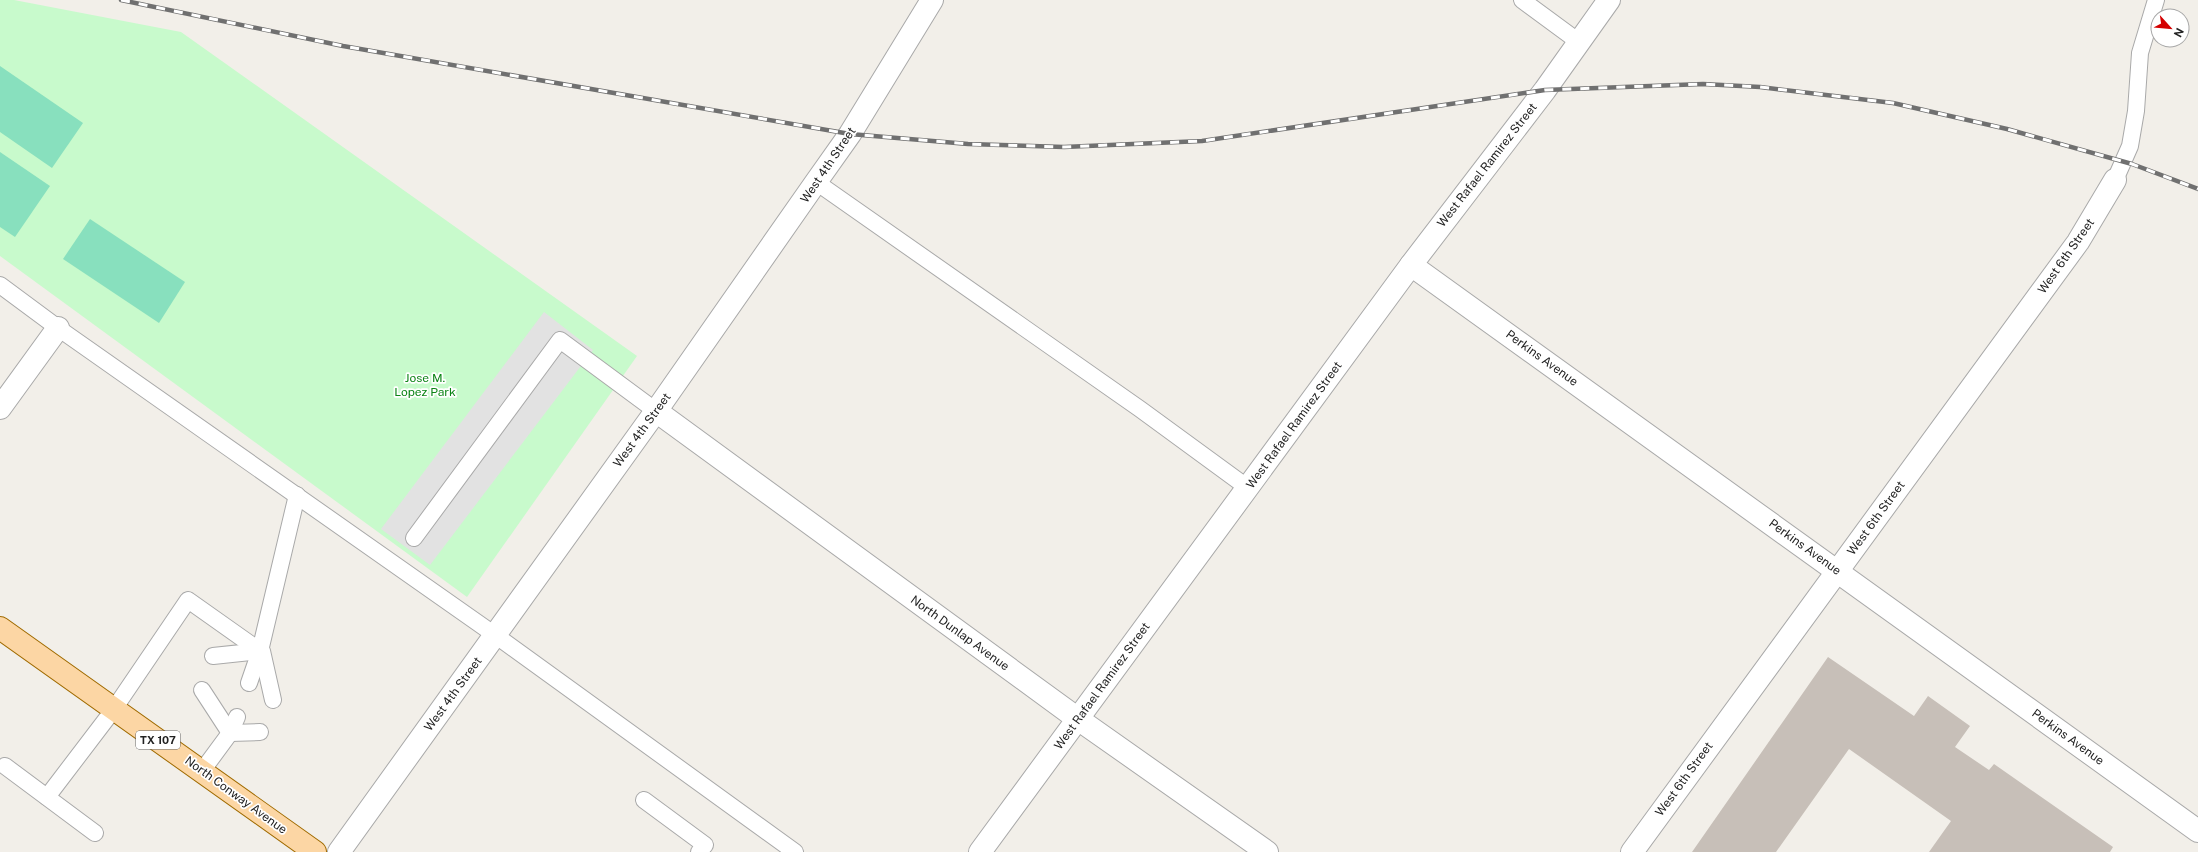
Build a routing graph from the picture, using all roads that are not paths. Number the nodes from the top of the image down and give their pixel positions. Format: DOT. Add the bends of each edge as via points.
graph roads {
  1 [pos="932,0"];
  2 [pos="1522,0"];
  3 [pos="1609,0"];
  4 [pos="2156,0"];
  5 [pos="1579,42"];
  6 [pos="2115,180"];
  7 [pos="816,182"];
  8 [pos="1411,265"];
  9 [pos="0,285"];
  10 [pos="58,328"];
  11 [pos="0,408"];
  12 [pos="656,412"];
  13 [pos="1248,488"];
  14 [pos="297,495"];
  15 [pos="414,538"];
  16 [pos="1837,570"];
  17 [pos="0,628"];
  18 [pos="495,635"];
  19 [pos="260,651"];
  20 [pos="214,656"];
  21 [pos="249,683"];
  22 [pos="202,690"];
  23 [pos="273,700"];
  24 [pos="114,709"];
  25 [pos="237,717"];
  26 [pos="1078,719"];
  27 [pos="260,732"];
  28 [pos="230,733"];
  29 [pos="5,766"];
  30 [pos="202,771"];
  31 [pos="47,797"];
  32 [pos="644,800"];
  33 [pos="2198,831"];
  34 [pos="95,833"];
  35 [pos="315,852"];
  36 [pos="338,852"];
  37 [pos="699,852"];
  38 [pos="795,852"];
  39 [pos="980,852"];
  40 [pos="1267,852"];
  41 [pos="1632,852"];
  1 -- 7 [label="street, West 4th Street" via="850,134"];
  2 -- 5 [label="lane"];
  3 -- 5 [label="street, West Rafael Ramirez Street"];
  4 -- 6 [label="lane" via="2140,52 2136,111 2130,146"];
  5 -- 8 [label="street, West Rafael Ramirez Street"];
  6 -- 16 [label="street, West 6th Street" via="2078,242"];
  7 -- 12 [label="street, West 4th Street"];
  7 -- 13 [label="lane" via="1140,409"];
  8 -- 13 [label="street, West Rafael Ramirez Street"];
  8 -- 16 [label="street, Perkins Avenue"];
  9 -- 10 [label="lane"];
  10 -- 11 [label="street"];
  10 -- 14 [label="lane"];
  12 -- 15 [label="lane" via="560,340"];
  12 -- 18 [label="street, West 4th Street"];
  12 -- 26 [label="street, North Dunlap Avenue"];
  13 -- 26 [label="street, West Rafael Ramirez Street"];
  14 -- 18 [label="lane"];
  14 -- 19 [label="lane"];
  16 -- 33 [label="street, Perkins Avenue"];
  16 -- 41 [label="street, West 6th Street"];
  17 -- 24 [label="main road, North Conway Avenue / TX 107"];
  18 -- 36 [label="street, West 4th Street"];
  18 -- 38 [label="lane"];
  19 -- 20 [label="lane"];
  19 -- 21 [label="lane"];
  19 -- 23 [label="lane"];
  19 -- 24 [label="lane" via="188,600"];
  22 -- 28 [label="lane"];
  24 -- 30 [label="main road, North Conway Avenue / TX 107"];
  24 -- 31 [label="lane"];
  25 -- 28 [label="lane"];
  26 -- 39 [label="street, West Rafael Ramirez Street"];
  26 -- 40 [label="street, North Dunlap Avenue"];
  27 -- 28 [label="lane"];
  28 -- 30 [label="lane"];
  29 -- 31 [label="lane"];
  30 -- 35 [label="main road, North Conway Avenue / TX 107"];
  31 -- 34 [label="lane"];
  32 -- 37 [label="lane" via="705,845"];
}
